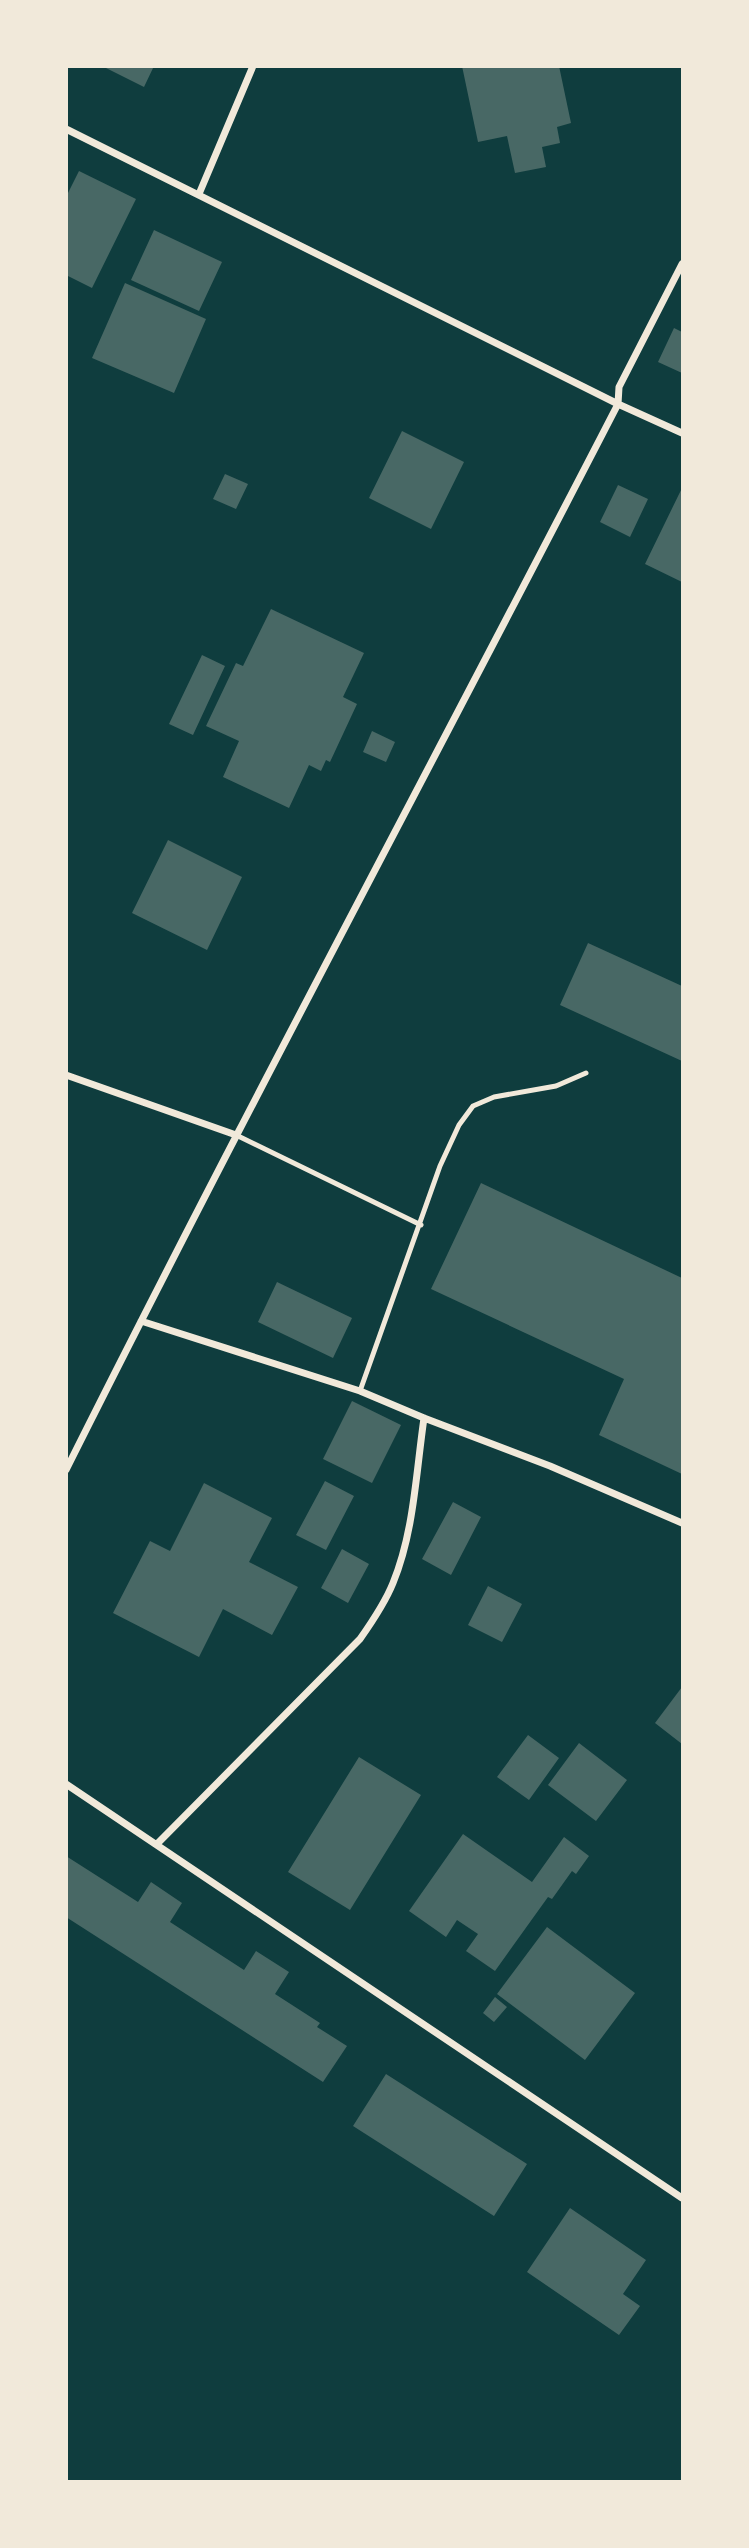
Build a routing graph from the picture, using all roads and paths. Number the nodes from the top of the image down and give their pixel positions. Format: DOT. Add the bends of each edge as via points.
graph roads {
  1 [pos="253,66"];
  2 [pos="66,129"];
  3 [pos="199,194"];
  4 [pos="682,264"];
  5 [pos="618,404"];
  6 [pos="682,433"];
  7 [pos="586,1073"];
  8 [pos="66,1075"];
  9 [pos="236,1135"];
  10 [pos="421,1225"];
  11 [pos="141,1321"];
  12 [pos="360,1391"];
  13 [pos="424,1418"];
  14 [pos="66,1470"];
  15 [pos="682,1522"];
  16 [pos="66,1784"];
  17 [pos="157,1844"];
  18 [pos="682,2198"];
  1 -- 3 [label="street"];
  2 -- 3 [label="street"];
  3 -- 5 [label="street"];
  4 -- 5 [label="street" via="619,387"];
  5 -- 6 [label="street"];
  5 -- 9 [label="street"];
  7 -- 10 [label="lane" via="556,1086 494,1097 473,1106 440,1166"];
  8 -- 9 [label="street"];
  9 -- 10 [label="lane"];
  9 -- 11 [label="street"];
  10 -- 12 [label="lane"];
  11 -- 12 [label="street"];
  11 -- 14 [label="street"];
  12 -- 13 [label="street"];
  13 -- 15 [label="street"];
  13 -- 17 [label="street" via="406,1539 393,1583 376,1617 360,1639"];
  16 -- 17 [label="street"];
  17 -- 18 [label="street"];
}
